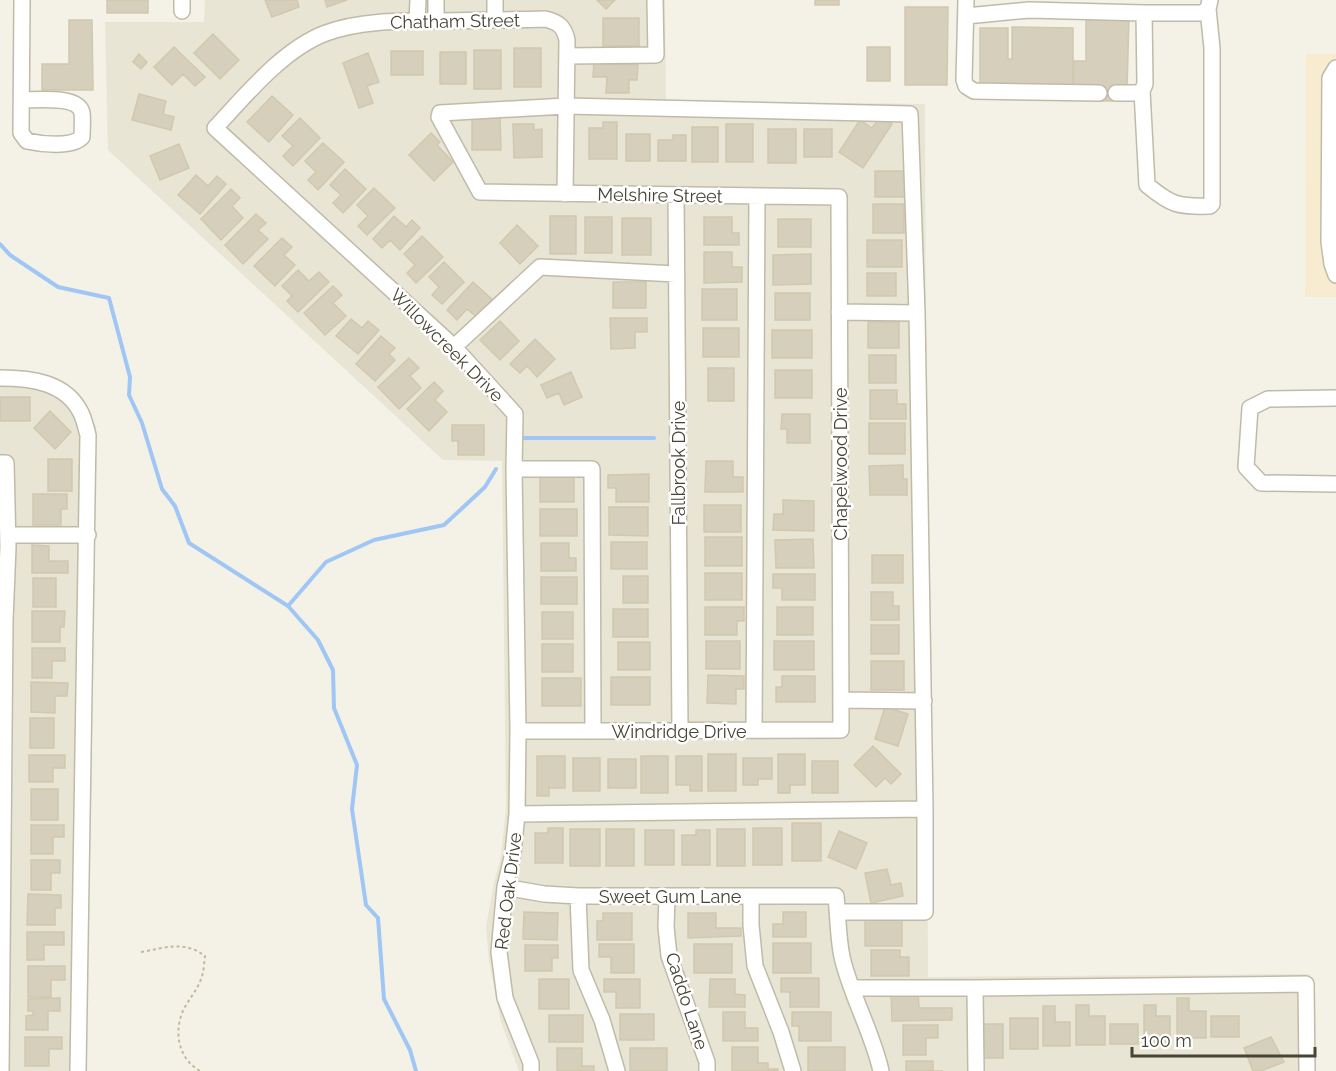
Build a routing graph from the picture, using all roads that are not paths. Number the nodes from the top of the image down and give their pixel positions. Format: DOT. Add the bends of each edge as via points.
graph roads {
  1 [pos="22,0"];
  2 [pos="417,0"];
  3 [pos="436,0"];
  4 [pos="495,0"];
  5 [pos="655,0"];
  6 [pos="966,0"];
  7 [pos="1209,5"];
  8 [pos="988,7"];
  9 [pos="1144,13"];
  10 [pos="966,16"];
  11 [pos="495,20"];
  12 [pos="417,21"];
  13 [pos="436,21"];
  14 [pos="567,56"];
  15 [pos="1336,68"];
  16 [pos="1142,91"];
  17 [pos="1099,93"];
  18 [pos="1116,93"];
  19 [pos="21,100"];
  20 [pos="566,106"];
  21 [pos="215,128"];
  22 [pos="1333,136"];
  23 [pos="565,194"];
  24 [pos="676,195"];
  25 [pos="757,196"];
  26 [pos="839,197"];
  27 [pos="1333,242"];
  28 [pos="676,274"];
  29 [pos="1336,276"];
  30 [pos="839,312"];
  31 [pos="917,313"];
  32 [pos="453,347"];
  33 [pos="0,378"];
  34 [pos="1336,398"];
  35 [pos="0,463"];
  36 [pos="514,469"];
  37 [pos="1336,484"];
  38 [pos="88,535"];
  39 [pos="6,543"];
  40 [pos="2,620"];
  41 [pos="841,700"];
  42 [pos="924,701"];
  43 [pos="2,714"];
  44 [pos="754,730"];
  45 [pos="841,730"];
  46 [pos="518,731"];
  47 [pos="593,731"];
  48 [pos="680,731"];
  49 [pos="2,795"];
  50 [pos="926,809"];
  51 [pos="517,814"];
  52 [pos="1,880"];
  53 [pos="505,887"];
  54 [pos="578,896"];
  55 [pos="667,896"];
  56 [pos="751,896"];
  57 [pos="837,904"];
  58 [pos="1,960"];
  59 [pos="852,988"];
  60 [pos="975,988"];
  61 [pos="1,1044"];
  62 [pos="1,1071"];
  63 [pos="78,1071"];
  64 [pos="531,1071"];
  65 [pos="617,1071"];
  66 [pos="707,1071"];
  67 [pos="793,1071"];
  68 [pos="881,1071"];
  69 [pos="976,1071"];
  70 [pos="1307,1071"];
  1 -- 19 [label="street"];
  2 -- 12 [label="street"];
  3 -- 13 [label="street"];
  4 -- 11 [label="street"];
  5 -- 14 [label="street" via="656,55"];
  6 -- 10 [label="street"];
  7 -- 9 [label="street" via="1202,13"];
  7 -- 16 [label="street" via="1210,206 1186,207 1167,201 1147,184"];
  8 -- 9 [label="street"];
  8 -- 10 [label="street"];
  9 -- 16 [label="street"];
  10 -- 17 [label="street" via="964,80 974,91"];
  11 -- 13 [label="street, Chatham Street"];
  11 -- 14 [label="street, Chatham Street" via="556,22 565,30"];
  12 -- 13 [label="street, Chatham Street"];
  12 -- 21 [label="street, Chatham Street" via="355,26 324,34 267,72"];
  14 -- 20 [label="street, Chatham Street"];
  15 -- 22 [label="street" via="1330,78"];
  16 -- 18 [label="street"];
  19 -- 19 [label="street" via="21,133 27,141 72,144 81,137 82,111 78,104"];
  20 -- 23 [label="street, Chatham Street"];
  20 -- 23 [label="street, Melshire Street" via="440,113 439,117 480,192"];
  20 -- 31 [label="street" via="910,114"];
  21 -- 32 [label="street, Willowcreek Drive"];
  22 -- 27 [label="street"];
  23 -- 24 [label="street, Melshire Street"];
  24 -- 25 [label="street, Melshire Street"];
  24 -- 28 [label="street, Fallbrook Drive"];
  25 -- 26 [label="street, Melshire Street"];
  25 -- 44 [label="street"];
  26 -- 30 [label="street, Chapelwood Drive"];
  27 -- 29 [label="street"];
  28 -- 32 [label="street" via="540,267"];
  28 -- 48 [label="street, Fallbrook Drive"];
  30 -- 31 [label="street"];
  30 -- 41 [label="street, Chapelwood Drive"];
  31 -- 42 [label="street"];
  32 -- 36 [label="street, Willowcreek Drive" via="515,414"];
  33 -- 38 [label="street" via="44,382 65,392 81,412 88,435"];
  34 -- 37 [label="street" via="1268,399 1250,408 1246,467 1261,483"];
  35 -- 39 [label="street" via="6,463"];
  36 -- 46 [label="street, Willowcreek Drive"];
  36 -- 47 [label="street" via="592,470"];
  38 -- 39 [label="street"];
  38 -- 63 [label="street"];
  39 -- 40 [label="street"];
  40 -- 43 [label="street"];
  41 -- 42 [label="street"];
  41 -- 45 [label="street, Chapelwood Drive"];
  42 -- 50 [label="street"];
  43 -- 49 [label="street"];
  44 -- 45 [label="street, Windridge Drive"];
  44 -- 48 [label="street, Windridge Drive"];
  46 -- 47 [label="street, Windridge Drive"];
  46 -- 51 [label="street, Willowcreek Drive"];
  47 -- 48 [label="street, Windridge Drive"];
  49 -- 52 [label="street"];
  50 -- 51 [label="street"];
  50 -- 57 [label="street, Sweet Gum Lane" via="926,912"];
  51 -- 53 [label="street, Red Oak Drive"];
  52 -- 58 [label="street"];
  53 -- 54 [label="street, Sweet Gum Lane"];
  53 -- 64 [label="street, Red Oak Drive" via="498,952 505,998"];
  54 -- 55 [label="street, Sweet Gum Lane"];
  54 -- 65 [label="street" via="581,970"];
  55 -- 56 [label="street, Sweet Gum Lane"];
  55 -- 66 [label="street, Caddo Lane" via="669,956"];
  56 -- 57 [label="street, Sweet Gum Lane"];
  56 -- 67 [label="street" via="755,966"];
  57 -- 59 [label="street" via="842,956"];
  58 -- 61 [label="street"];
  59 -- 60 [label="street"];
  59 -- 68 [label="street" via="876,1047"];
  60 -- 69 [label="street"];
  60 -- 70 [label="street" via="1306,984"];
  61 -- 62 [label="street"];
}
